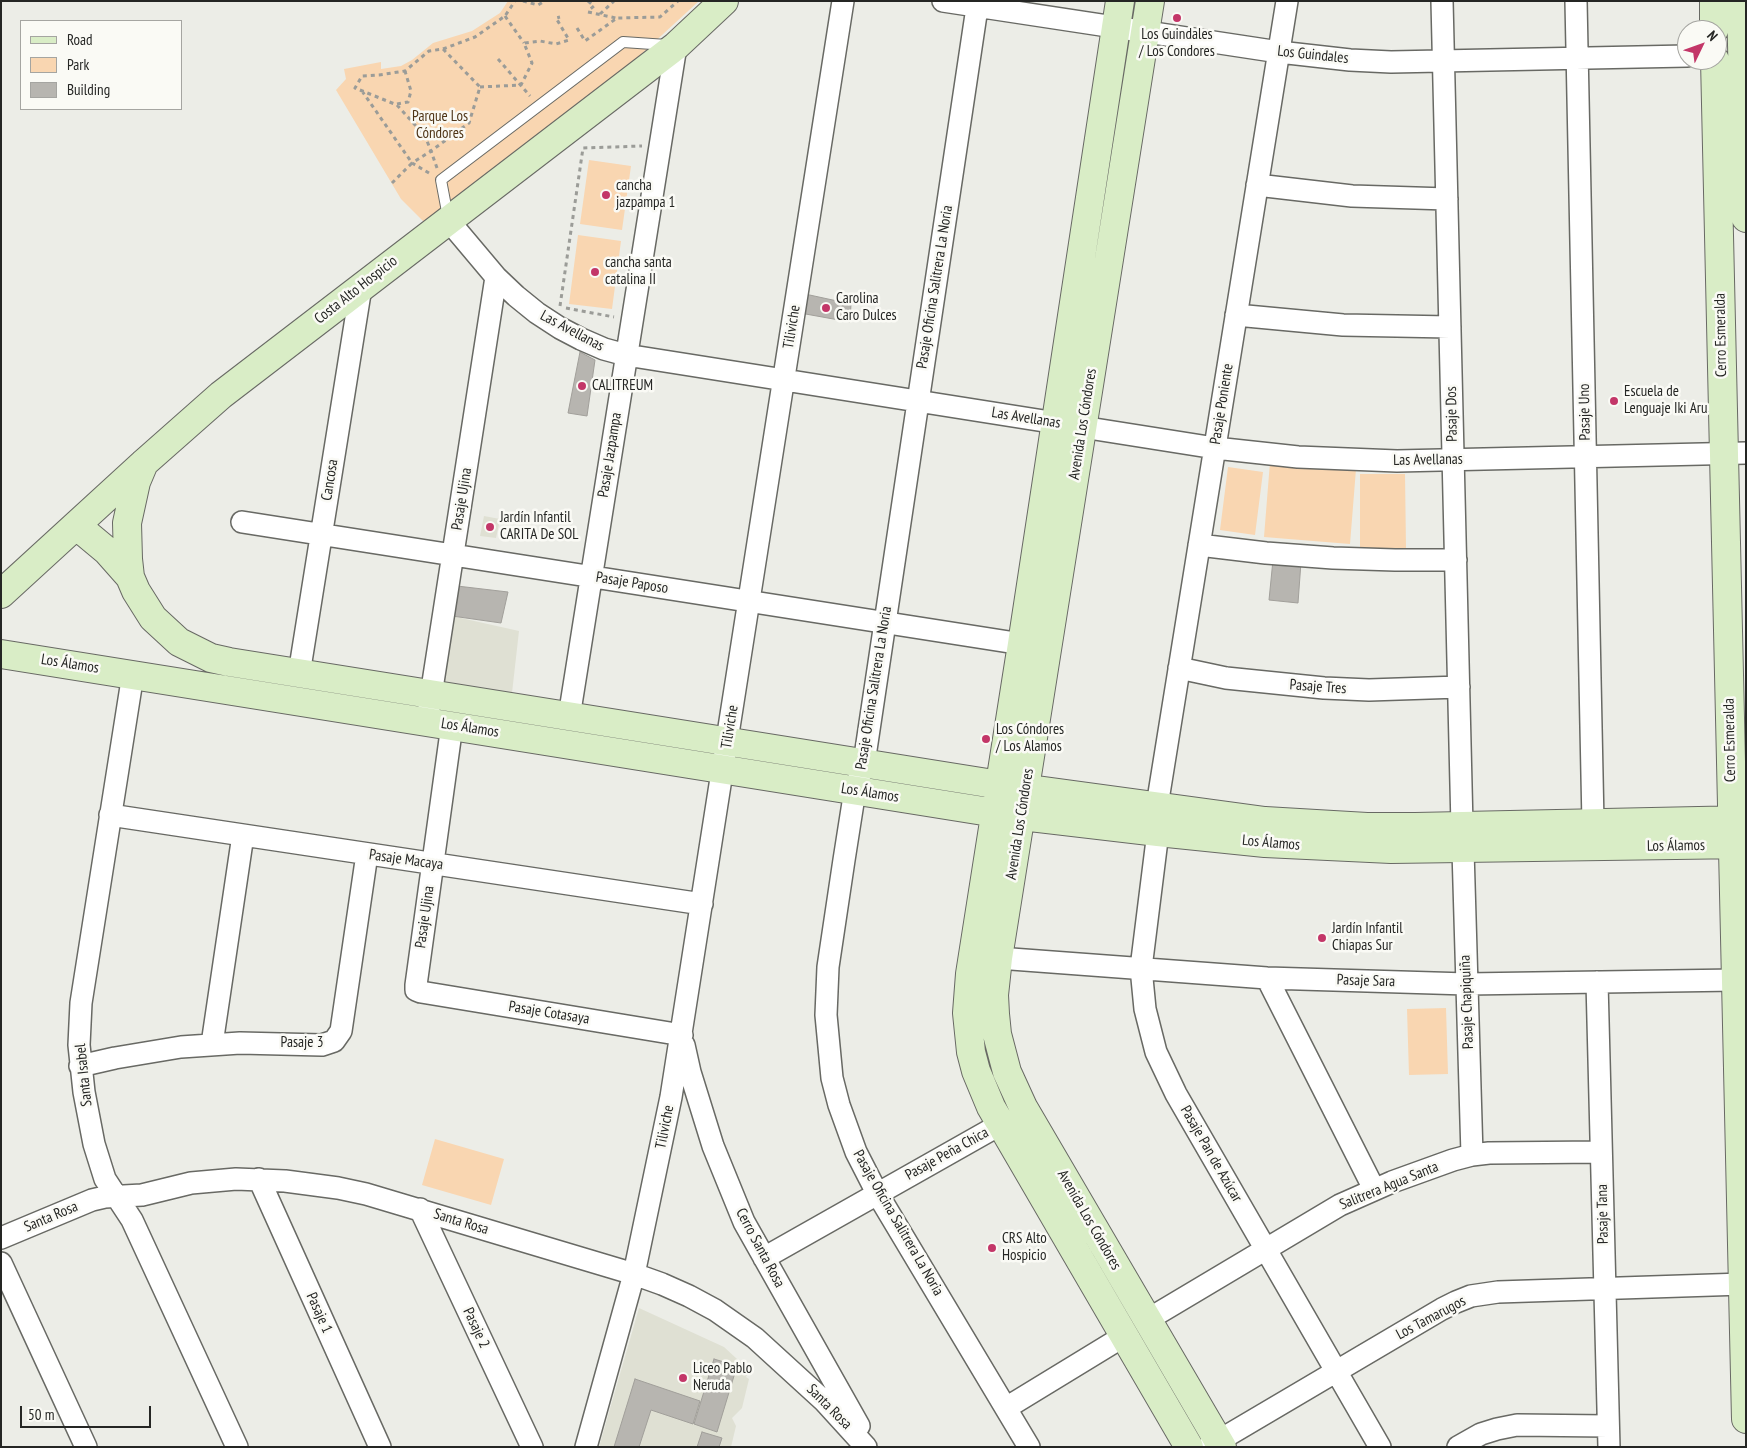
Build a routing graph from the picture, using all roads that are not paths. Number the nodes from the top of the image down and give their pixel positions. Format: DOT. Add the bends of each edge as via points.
graph roads {
  1 [pos="724,1"];
  2 [pos="843,1"];
  3 [pos="943,1"];
  4 [pos="1150,1"];
  5 [pos="1288,1"];
  6 [pos="1442,1"];
  7 [pos="1576,1"];
  8 [pos="1714,1"];
  9 [pos="1741,1"];
  10 [pos="978,4"];
  11 [pos="1117,14"];
  12 [pos="1714,20"];
  13 [pos="1145,32"];
  14 [pos="676,46"];
  15 [pos="1279,52"];
  16 [pos="1735,55"];
  17 [pos="1677,56"];
  18 [pos="1577,58"];
  19 [pos="1444,61"];
  20 [pos="1716,70"];
  21 [pos="1257,185"];
  22 [pos="1447,199"];
  23 [pos="1746,218"];
  24 [pos="448,220"];
  25 [pos="496,277"];
  26 [pos="362,286"];
  27 [pos="1236,315"];
  28 [pos="1450,327"];
  29 [pos="626,355"];
  30 [pos="784,380"];
  31 [pos="918,401"];
  32 [pos="1056,423"];
  33 [pos="1082,427"];
  34 [pos="1215,448"];
  35 [pos="1735,453"];
  36 [pos="1586,457"];
  37 [pos="1453,460"];
  38 [pos="144,463"];
  39 [pos="242,522"];
  40 [pos="77,526"];
  41 [pos="321,535"];
  42 [pos="1199,545"];
  43 [pos="453,555"];
  44 [pos="1456,560"];
  45 [pos="130,577"];
  46 [pos="591,577"];
  47 [pos="1,594"];
  48 [pos="749,602"];
  49 [pos="885,623"];
  50 [pos="1022,644"];
  51 [pos="1,654"];
  52 [pos="1179,668"];
  53 [pos="133,674"];
  54 [pos="299,674"];
  55 [pos="1459,686"];
  56 [pos="437,714"];
  57 [pos="569,716"];
  58 [pos="728,741"];
  59 [pos="864,763"];
  60 [pos="723,769"];
  61 [pos="1013,786"];
  62 [pos="855,790"];
  63 [pos="110,815"];
  64 [pos="1008,815"];
  65 [pos="1157,819"];
  66 [pos="1594,823"];
  67 [pos="1739,832"];
  68 [pos="243,835"];
  69 [pos="1463,838"];
  70 [pos="368,854"];
  71 [pos="432,864"];
  72 [pos="702,904"];
  73 [pos="1740,918"];
  74 [pos="1740,953"];
  75 [pos="998,958"];
  76 [pos="1141,968"];
  77 [pos="1267,978"];
  78 [pos="1736,980"];
  79 [pos="1597,982"];
  80 [pos="1467,984"];
  81 [pos="416,990"];
  82 [pos="682,1034"];
  83 [pos="212,1044"];
  84 [pos="80,1066"];
  85 [pos="1001,1124"];
  86 [pos="1601,1152"];
  87 [pos="1472,1155"];
  88 [pos="259,1179"];
  89 [pos="1374,1189"];
  90 [pos="878,1193"];
  91 [pos="116,1197"];
  92 [pos="420,1209"];
  93 [pos="1744,1214"];
  94 [pos="1,1238"];
  95 [pos="1266,1249"];
  96 [pos="764,1258"];
  97 [pos="1,1263"];
  98 [pos="634,1274"];
  99 [pos="1744,1285"];
  100 [pos="1605,1288"];
  101 [pos="1147,1320"];
  102 [pos="1124,1336"];
  103 [pos="1337,1371"];
  104 [pos="1006,1408"];
  105 [pos="1746,1419"];
  106 [pos="1608,1426"];
  107 [pos="1216,1445"];
  108 [pos="86,1447"];
  109 [pos="238,1447"];
  110 [pos="380,1447"];
  111 [pos="532,1447"];
  112 [pos="586,1447"];
  113 [pos="866,1447"];
  114 [pos="870,1447"];
  115 [pos="1029,1447"];
  116 [pos="1189,1447"];
  117 [pos="1380,1447"];
  118 [pos="1458,1447"];
  119 [pos="1609,1447"];
  1 -- 14 [label="street, Costa Alto Hospicio"];
  2 -- 30 [label="street, Tiliviche"];
  3 -- 10 [label="street, Los Guindales"];
  4 -- 13 [label="street, Avenida Los Cóndores"];
  5 -- 15 [label="street, Pasaje Poniente"];
  6 -- 19 [label="street, Pasaje Dos"];
  7 -- 18 [label="street, Pasaje Uno"];
  8 -- 12 [label="street"];
  9 -- 16 [label="street"];
  10 -- 11 [label="street, Los Guindales"];
  10 -- 31 [label="street, Pasaje Oficina Salitrera La Noria"];
  11 -- 13 [label="street, Los Guindales"];
  11 -- 32 [label="street, Avenida Los Cóndores"];
  13 -- 15 [label="street, Los Guindales"];
  13 -- 33 [label="street, Avenida Los Cóndores"];
  14 -- 24 [label="street, Costa Alto Hospicio"];
  14 -- 24 [label="lane" via="623,42 441,180"];
  14 -- 29 [label="street, Pasaje Jazpampa"];
  15 -- 19 [label="street, Los Guindales" via="1350,60"];
  15 -- 21 [label="street, Pasaje Poniente"];
  16 -- 23 [label="street"];
  17 -- 18 [label="street, Los Guindales"];
  18 -- 19 [label="street, Los Guindales"];
  18 -- 36 [label="street, Pasaje Uno"];
  19 -- 22 [label="street, Pasaje Dos"];
  20 -- 35 [label="street, Cerro Esmeralda"];
  21 -- 22 [label="street" via="1352,196"];
  21 -- 27 [label="street, Pasaje Poniente"];
  22 -- 28 [label="street, Pasaje Dos"];
  24 -- 25 [label="street, Las Avellanas"];
  24 -- 26 [label="street, Costa Alto Hospicio"];
  25 -- 29 [label="street, Las Avellanas" via="537,313 560,328 604,349"];
  25 -- 43 [label="street, Pasaje Ujina"];
  26 -- 38 [label="street, Costa Alto Hospicio" via="221,395"];
  26 -- 41 [label="street, Cancosa"];
  27 -- 28 [label="street" via="1343,326"];
  27 -- 34 [label="street, Pasaje Poniente"];
  28 -- 37 [label="street, Pasaje Dos"];
  29 -- 30 [label="street, Las Avellanas"];
  29 -- 46 [label="street, Pasaje Jazpampa"];
  30 -- 31 [label="street, Las Avellanas"];
  30 -- 48 [label="street, Tiliviche"];
  31 -- 32 [label="street, Las Avellanas"];
  31 -- 49 [label="street, Pasaje Oficina Salitrera La Noria"];
  32 -- 33 [label="street, Las Avellanas"];
  32 -- 50 [label="street, Avenida Los Cóndores"];
  33 -- 34 [label="street, Las Avellanas"];
  33 -- 61 [label="street, Avenida Los Cóndores"];
  34 -- 37 [label="street, Las Avellanas" via="1340,460"];
  34 -- 42 [label="street, Pasaje Poniente"];
  35 -- 36 [label="street, Las Avellanas"];
  35 -- 67 [label="street, Cerro Esmeralda"];
  36 -- 37 [label="street, Las Avellanas"];
  36 -- 66 [label="street, Pasaje Uno"];
  37 -- 44 [label="street, Pasaje Dos"];
  38 -- 40 [label="street, Costa Alto Hospicio"];
  38 -- 45 [label="street, Los Álamos" via="136,482 127,523"];
  39 -- 41 [label="street, Pasaje Paposo"];
  40 -- 45 [label="street, Los Álamos" via="107,551"];
  40 -- 47 [label="street, Costa Alto Hospicio"];
  41 -- 43 [label="street, Pasaje Paposo"];
  41 -- 54 [label="street, Cancosa"];
  42 -- 44 [label="street" via="1333,558"];
  42 -- 52 [label="street, Pasaje Poniente"];
  43 -- 46 [label="street, Pasaje Paposo"];
  43 -- 56 [label="street, Pasaje Ujina"];
  44 -- 55 [label="street, Pasaje Dos"];
  45 -- 54 [label="street, Los Álamos" via="153,618 194,651 229,662"];
  46 -- 48 [label="street, Pasaje Paposo"];
  46 -- 57 [label="street, Pasaje Jazpampa"];
  48 -- 49 [label="street, Pasaje Paposo"];
  48 -- 58 [label="street, Tiliviche"];
  49 -- 50 [label="street, Pasaje Paposo"];
  49 -- 59 [label="street, Pasaje Oficina Salitrera La Noria"];
  50 -- 61 [label="street, Avenida Los Cóndores"];
  51 -- 53 [label="street, Los Álamos"];
  52 -- 55 [label="street, Pasaje Tres" via="1226,678 1324,688"];
  52 -- 65 [label="street, Pasaje Poniente"];
  53 -- 56 [label="street, Los Álamos"];
  53 -- 63 [label="street, Santa Isabel"];
  54 -- 56 [label="street, Los Álamos"];
  55 -- 69 [label="street, Pasaje Dos"];
  56 -- 57 [label="street, Los Álamos"];
  56 -- 60 [label="street, Los Álamos"];
  56 -- 71 [label="street, Pasaje Ujina"];
  57 -- 58 [label="street, Los Álamos"];
  58 -- 59 [label="street, Los Álamos"];
  58 -- 60 [label="street, Tiliviche"];
  59 -- 61 [label="street, Los Álamos"];
  59 -- 62 [label="street, Pasaje Oficina Salitrera La Noria"];
  60 -- 62 [label="street, Los Álamos"];
  60 -- 72 [label="street, Tiliviche"];
  61 -- 64 [label="street, Avenida Los Cóndores"];
  61 -- 65 [label="street, Los Álamos"];
  62 -- 64 [label="street, Los Álamos"];
  62 -- 90 [label="street, Pasaje Oficina Salitrera La Noria" via="828,967 826,1023 832,1078 839,1105 856,1152"];
  63 -- 68 [label="street, Pasaje Macaya"];
  63 -- 84 [label="street, Santa Isabel" via="81,1002"];
  64 -- 65 [label="street, Los Álamos"];
  64 -- 75 [label="street, Avenida Los Cóndores"];
  64 -- 85 [label="street, Avenida Los Cóndores" via="970,974 967,1013 976,1071"];
  65 -- 69 [label="street, Los Álamos" via="1256,820 1367,827"];
  65 -- 76 [label="street, Pasaje Pan de Azúcar"];
  66 -- 67 [label="street, Los Álamos"];
  66 -- 69 [label="street, Los Álamos"];
  67 -- 69 [label="street, Los Álamos"];
  67 -- 73 [label="street, Cerro Esmeralda"];
  68 -- 70 [label="street, Pasaje Macaya"];
  68 -- 83 [label="street"];
  69 -- 80 [label="street, Pasaje Chapiquiña"];
  70 -- 71 [label="street, Pasaje Macaya"];
  70 -- 83 [label="street, Pasaje 3" via="338,1036 322,1045"];
  71 -- 72 [label="street, Pasaje Macaya"];
  71 -- 81 [label="street, Pasaje Ujina"];
  72 -- 82 [label="street, Tiliviche"];
  73 -- 74 [label="street, Cerro Esmeralda"];
  74 -- 78 [label="street, Cerro Esmeralda"];
  75 -- 76 [label="street, Pasaje Sara"];
  75 -- 101 [label="street, Avenida Los Cóndores" via="994,1014 1007,1072 1023,1107"];
  76 -- 77 [label="street, Pasaje Sara"];
  76 -- 95 [label="street, Pasaje Pan de Azúcar" via="1150,1030 1165,1073"];
  77 -- 80 [label="street, Pasaje Sara"];
  77 -- 89 [label="street"];
  78 -- 79 [label="street, Pasaje Sara"];
  78 -- 93 [label="street, Cerro Esmeralda"];
  79 -- 80 [label="street, Pasaje Sara"];
  79 -- 86 [label="street, Pasaje Tana"];
  80 -- 87 [label="street, Pasaje Chapiquiña"];
  81 -- 82 [label="street, Pasaje Cotasaya"];
  82 -- 96 [label="street, Cerro Santa Rosa" via="712,1146 744,1222"];
  82 -- 98 [label="street, Tiliviche"];
  83 -- 84 [label="street, Pasaje 3"];
  84 -- 91 [label="street, Santa Isabel" via="99,1162"];
  85 -- 90 [label="street, Pasaje Peña Chica"];
  85 -- 102 [label="street, Avenida Los Cóndores"];
  86 -- 87 [label="street, Salitrera Agua Santa"];
  86 -- 100 [label="street, Pasaje Tana"];
  87 -- 89 [label="street, Salitrera Agua Santa"];
  88 -- 91 [label="street, Santa Rosa" via="199,1182 142,1195"];
  88 -- 92 [label="street, Santa Rosa" via="338,1188"];
  88 -- 110 [label="street, Pasaje 1"];
  89 -- 95 [label="street, Salitrera Agua Santa" via="1340,1205"];
  90 -- 96 [label="street, Pasaje Peña Chica"];
  90 -- 104 [label="street, Pasaje Oficina Salitrera La Noria"];
  91 -- 94 [label="street, Santa Rosa" via="92,1200"];
  91 -- 109 [label="street, Santa Isabel" via="132,1220"];
  92 -- 98 [label="street, Santa Rosa"];
  92 -- 111 [label="street, Pasaje 2"];
  93 -- 99 [label="street, Cerro Esmeralda"];
  95 -- 101 [label="street, Salitrera Agua Santa"];
  95 -- 103 [label="street, Pasaje Pan de Azúcar"];
  96 -- 114 [label="street, Cerro Santa Rosa"];
  97 -- 108 [label="street"];
  98 -- 112 [label="street, Tiliviche"];
  98 -- 113 [label="street, Santa Rosa" via="689,1296 736,1323 805,1383"];
  99 -- 100 [label="street, Los Tamarugos"];
  99 -- 105 [label="street, Cerro Esmeralda"];
  100 -- 103 [label="street, Los Tamarugos" via="1471,1296 1442,1309"];
  100 -- 106 [label="street, Pasaje Tana"];
  101 -- 107 [label="street, Avenida Los Cóndores"];
  102 -- 104 [label="street"];
  102 -- 116 [label="street, Avenida Los Cóndores"];
  103 -- 107 [label="street, Los Tamarugos"];
  103 -- 117 [label="street, Pasaje Pan de Azúcar"];
  104 -- 115 [label="street, Pasaje Oficina Salitrera La Noria"];
  106 -- 118 [label="street" via="1517,1425 1497,1428"];
  106 -- 119 [label="street, Pasaje Tana"];
}
